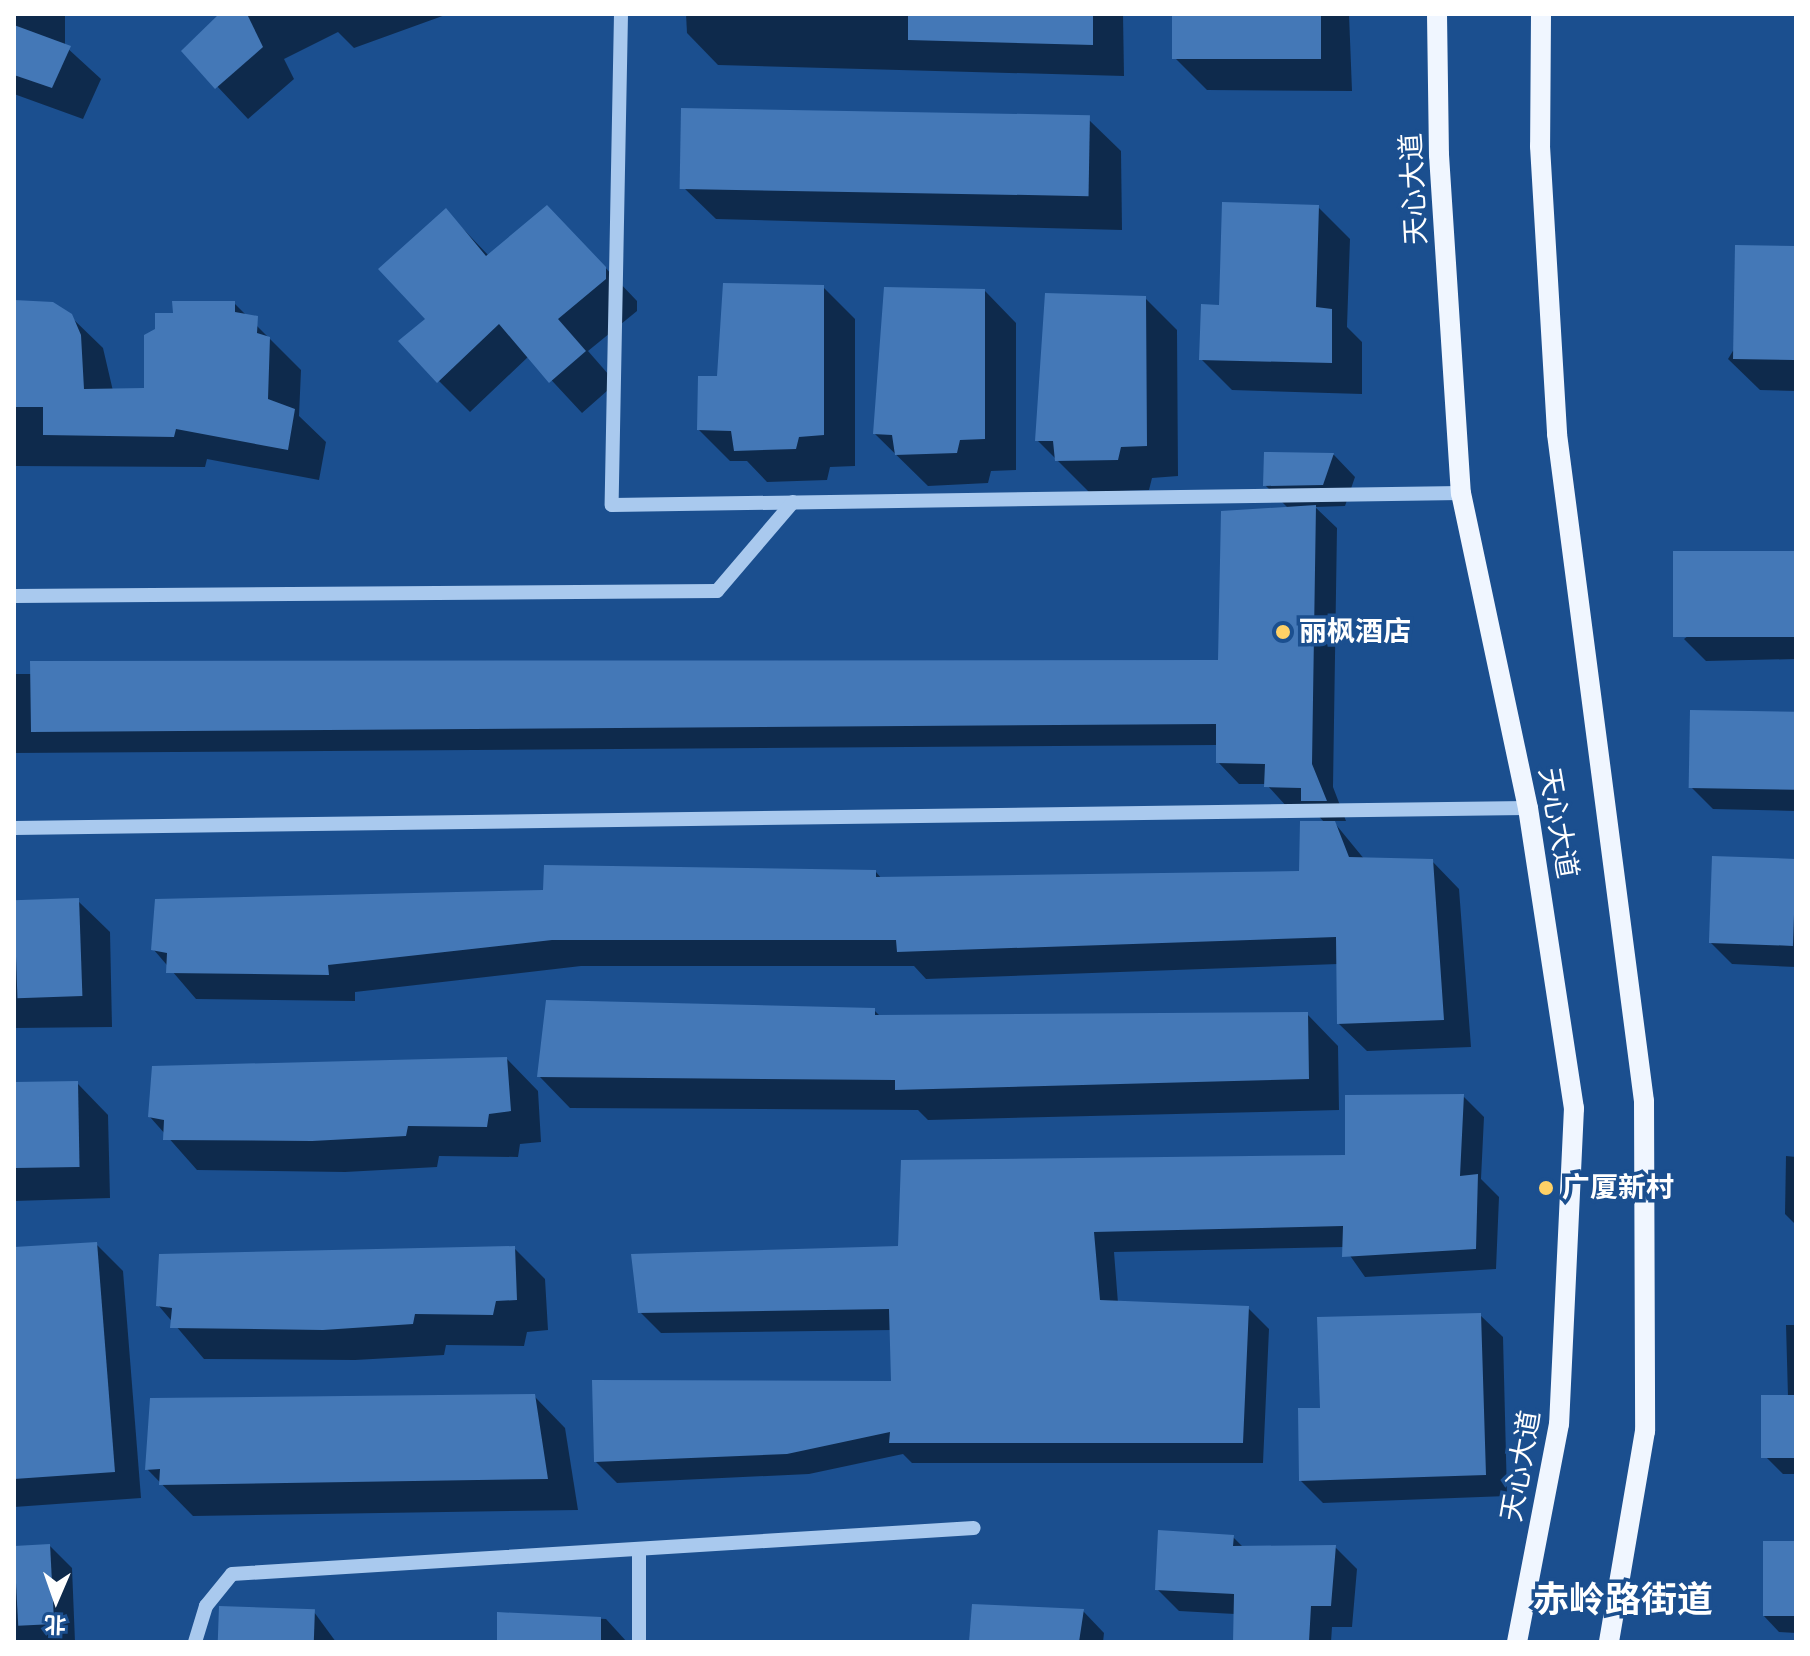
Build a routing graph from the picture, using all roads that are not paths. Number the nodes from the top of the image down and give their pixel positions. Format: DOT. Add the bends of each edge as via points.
graph roads {
  1 [pos="621,14"];
  2 [pos="1437,14"];
  3 [pos="1541,14"];
  4 [pos="1461,493"];
  5 [pos="793,502"];
  6 [pos="14,596"];
  7 [pos="1528,808"];
  8 [pos="14,828"];
  9 [pos="974,1528"];
  10 [pos="639,1550"];
  11 [pos="195,1642"];
  12 [pos="639,1642"];
  13 [pos="1517,1642"];
  14 [pos="1609,1642"];
  1 -- 5 [label="street" via="612,505"];
  2 -- 4 [label="main road, 天心大道" via="1439,155"];
  3 -- 14 [label="main road, 天心大道" via="1540,146 1557,434 1644,1101 1645,1431"];
  4 -- 5 [label="street"];
  4 -- 7 [label="main road, 天心大道"];
  5 -- 6 [label="street" via="717,591"];
  7 -- 8 [label="street"];
  7 -- 13 [label="main road, 天心大道" via="1574,1108 1559,1424"];
  9 -- 10 [label="street"];
  10 -- 11 [label="street" via="232,1574 206,1606"];
  10 -- 12 [label="street"];
}
